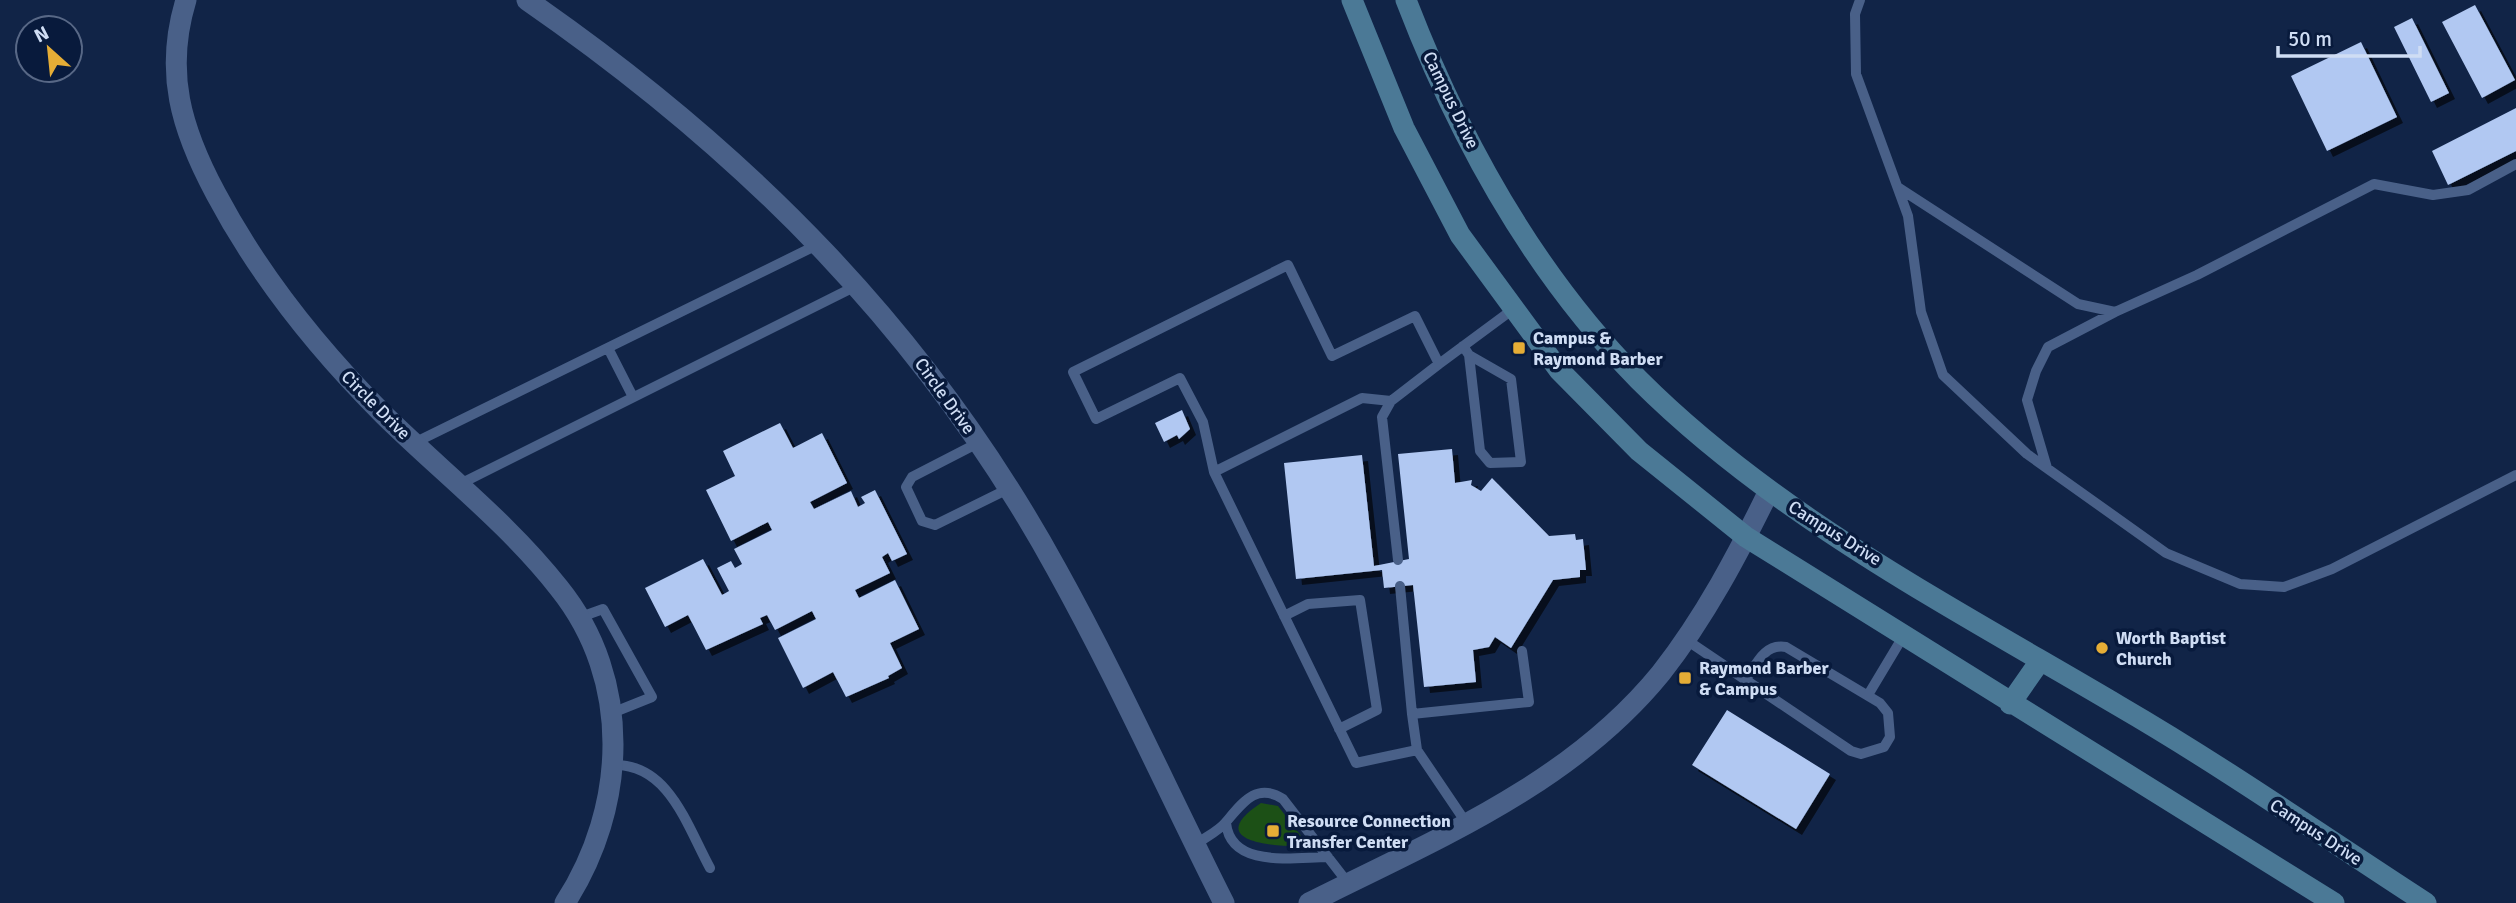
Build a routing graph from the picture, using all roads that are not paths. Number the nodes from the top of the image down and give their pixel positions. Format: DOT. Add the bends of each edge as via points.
graph roads {
  1 [pos="186,0"];
  2 [pos="527,0"];
  3 [pos="1352,0"];
  4 [pos="1406,0"];
  5 [pos="1860,0"];
  6 [pos="2516,164"];
  7 [pos="1898,188"];
  8 [pos="819,244"];
  9 [pos="857,286"];
  10 [pos="1512,310"];
  11 [pos="2115,312"];
  12 [pos="608,348"];
  13 [pos="1466,351"];
  14 [pos="1439,364"];
  15 [pos="633,397"];
  16 [pos="1391,401"];
  17 [pos="414,443"];
  18 [pos="978,443"];
  19 [pos="2048,468"];
  20 [pos="1214,472"];
  21 [pos="2516,475"];
  22 [pos="458,485"];
  23 [pos="1008,489"];
  24 [pos="1769,491"];
  25 [pos="1746,537"];
  26 [pos="1398,560"];
  27 [pos="1401,586"];
  28 [pos="1284,617"];
  29 [pos="578,618"];
  30 [pos="1904,635"];
  31 [pos="1685,639"];
  32 [pos="1522,651"];
  33 [pos="2040,662"];
  34 [pos="1745,681"];
  35 [pos="1868,695"];
  36 [pos="2010,704"];
  37 [pos="612,713"];
  38 [pos="1412,714"];
  39 [pos="1339,729"];
  40 [pos="1417,750"];
  41 [pos="614,765"];
  42 [pos="1226,823"];
  43 [pos="1467,824"];
  44 [pos="1195,845"];
  45 [pos="1328,857"];
  46 [pos="710,868"];
  47 [pos="1348,883"];
  48 [pos="565,903"];
  49 [pos="1224,903"];
  50 [pos="1309,903"];
  51 [pos="2334,903"];
  52 [pos="2426,903"];
  1 -- 17 [label="street, Circle Drive" via="175,34 174,74 205,173 241,242 284,303 329,357"];
  2 -- 8 [label="street, Circle Drive" via="729,156"];
  3 -- 10 [label="main road" via="1374,61 1432,183 1460,235"];
  4 -- 24 [label="main road, Campus Drive" via="1472,146 1543,266 1638,378"];
  5 -- 7 [label="lane" via="1855,14 1856,74"];
  6 -- 11 [label="lane" via="2468,190 2433,195 2374,184"];
  7 -- 11 [label="lane" via="2078,304"];
  7 -- 19 [label="lane" via="1908,216 1921,312 1943,375"];
  8 -- 9 [label="street, Circle Drive"];
  8 -- 12 [label="lane"];
  9 -- 15 [label="lane"];
  9 -- 18 [label="street, Circle Drive" via="905,341"];
  10 -- 13 [label="lane"];
  10 -- 25 [label="main road" via="1596,411"];
  11 -- 19 [label="lane" via="2048,347 2036,371 2027,400"];
  12 -- 15 [label="lane"];
  12 -- 17 [label="lane"];
  13 -- 13 [label="lane" via="1480,451 1490,463 1521,462 1511,379"];
  13 -- 14 [label="lane"];
  14 -- 16 [label="lane"];
  14 -- 20 [label="lane" via="1415,316 1332,356 1288,265 1073,372 1096,419 1180,378 1203,422"];
  15 -- 22 [label="lane"];
  16 -- 20 [label="lane" via="1362,398"];
  16 -- 26 [label="lane" via="1382,416"];
  17 -- 22 [label="street, Circle Drive"];
  18 -- 23 [label="street, Circle Drive"];
  18 -- 23 [label="lane" via="912,477 906,487 922,521 935,525"];
  19 -- 21 [label="lane" via="2166,553 2240,583 2284,587 2332,569"];
  20 -- 28 [label="lane"];
  22 -- 29 [label="street, Circle Drive" via="561,589"];
  23 -- 44 [label="street, Circle Drive" via="1057,569"];
  24 -- 25 [label="street"];
  24 -- 33 [label="main road, Campus Drive"];
  25 -- 30 [label="main road"];
  25 -- 31 [label="street"];
  27 -- 38 [label="lane"];
  28 -- 39 [label="lane"];
  28 -- 39 [label="lane" via="1308,604 1360,600 1377,710"];
  29 -- 37 [label="street, Circle Drive" via="605,680"];
  29 -- 37 [label="lane" via="604,609 652,697"];
  30 -- 35 [label="lane"];
  30 -- 36 [label="main road"];
  31 -- 34 [label="lane"];
  31 -- 43 [label="street" via="1660,674 1568,761"];
  32 -- 38 [label="lane" via="1529,702"];
  33 -- 36 [label="main road"];
  33 -- 52 [label="main road, Campus Drive" via="2122,707"];
  34 -- 35 [label="lane" via="1766,650 1777,645"];
  34 -- 35 [label="lane" via="1861,754 1884,747 1891,737 1888,713"];
  36 -- 51 [label="main road"];
  37 -- 41 [label="street, Circle Drive"];
  38 -- 40 [label="lane"];
  39 -- 40 [label="lane" via="1356,763"];
  40 -- 43 [label="lane"];
  41 -- 46 [label="lane" via="633,765 661,782"];
  41 -- 48 [label="street, Circle Drive" via="597,843"];
  42 -- 44 [label="lane"];
  42 -- 45 [label="lane" via="1227,835 1245,853 1257,857"];
  42 -- 45 [label="lane" via="1251,795 1272,792 1283,799"];
  43 -- 47 [label="street"];
  44 -- 49 [label="street, Circle Drive"];
  45 -- 47 [label="lane"];
  47 -- 50 [label="street"];
}
